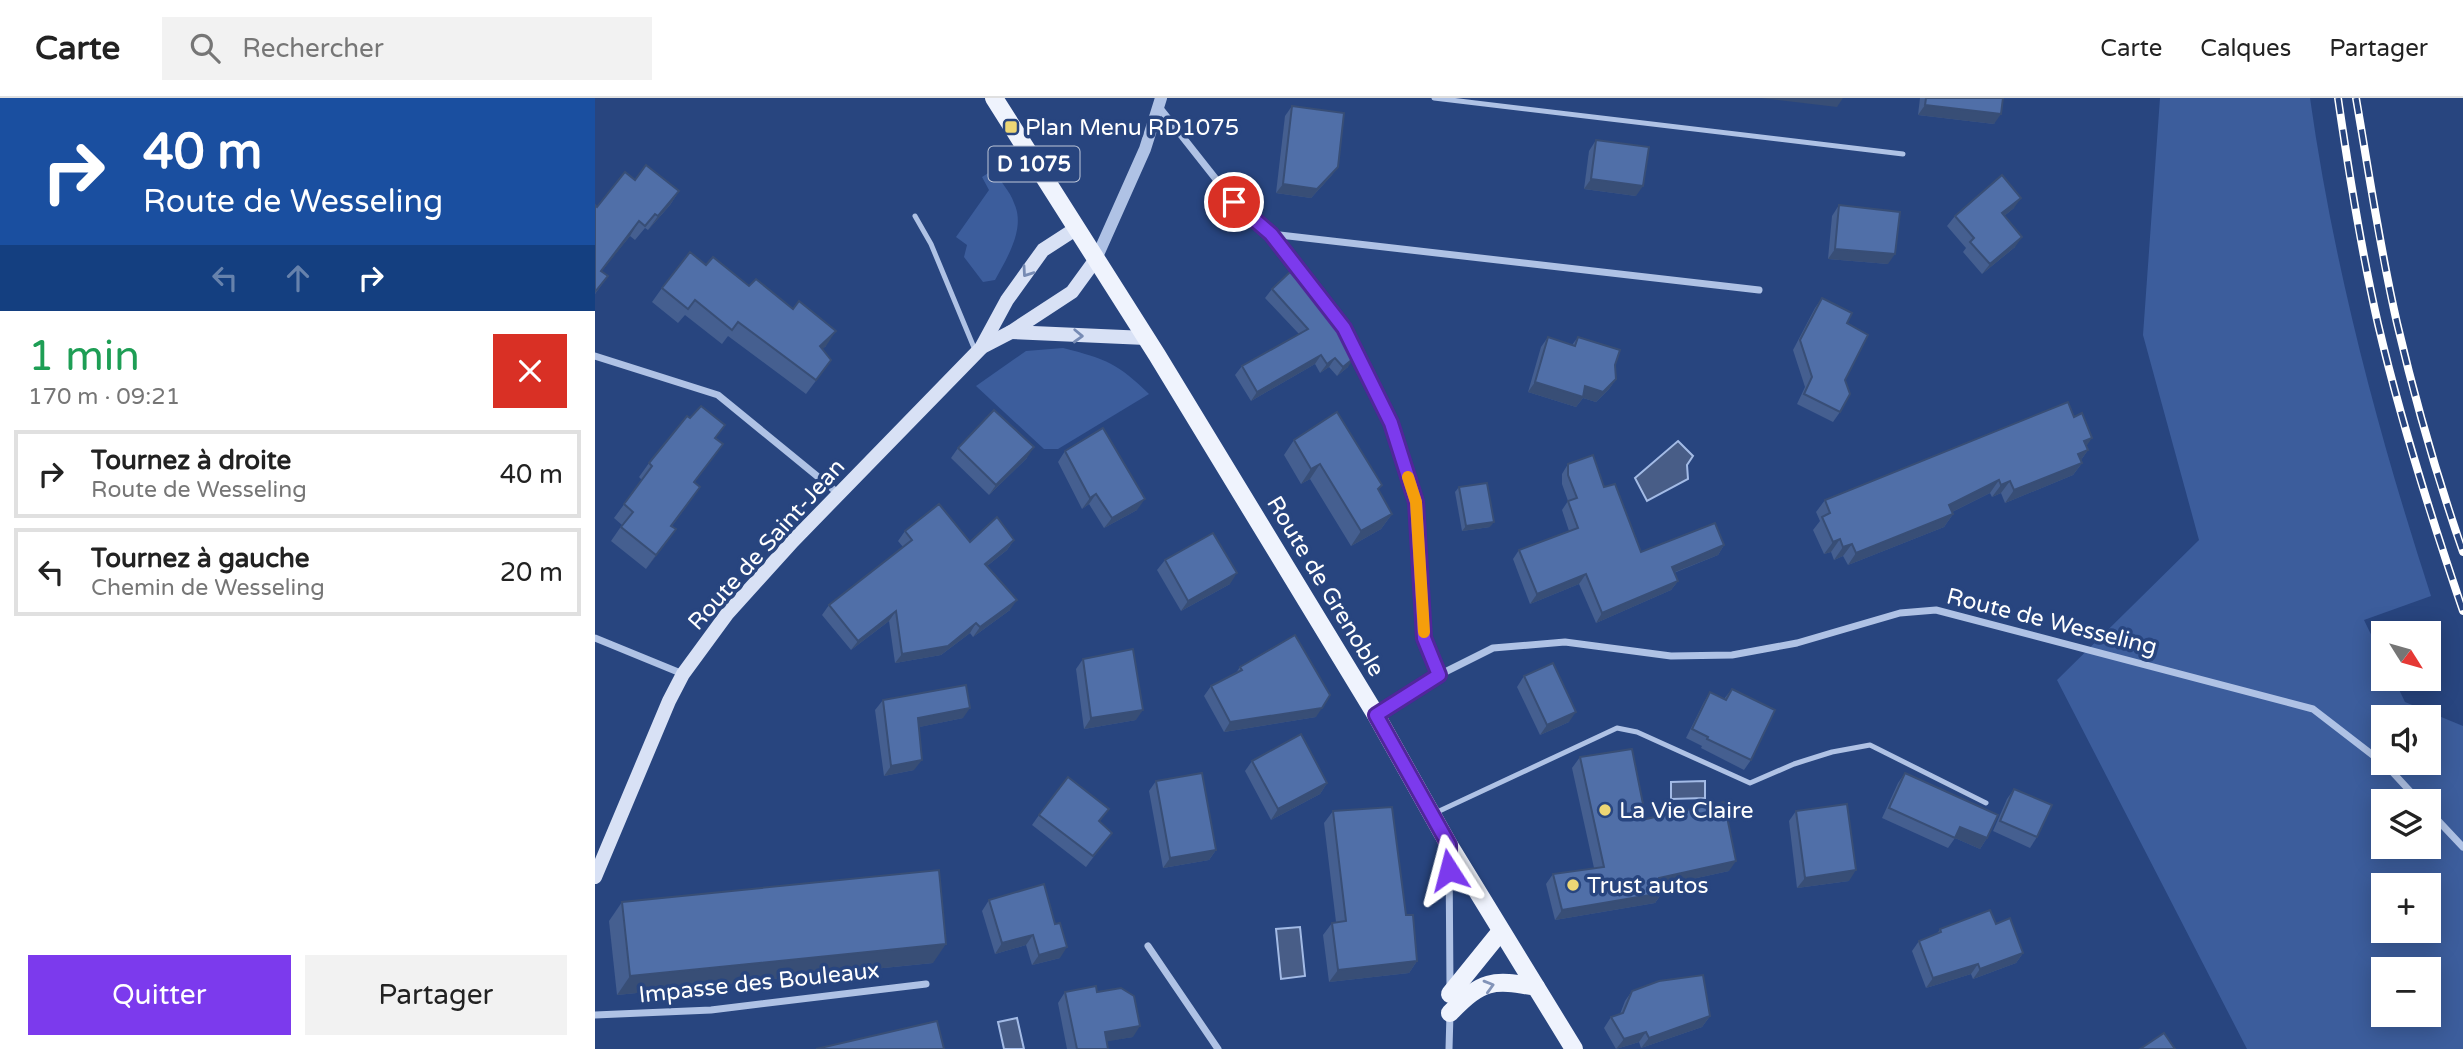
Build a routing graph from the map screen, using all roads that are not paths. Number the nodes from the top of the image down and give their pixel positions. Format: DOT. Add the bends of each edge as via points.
graph roads {
  1 [pos="994,98"];
  2 [pos="1434,98"];
  3 [pos="1160,102"];
  4 [pos="1903,154"];
  5 [pos="915,216"];
  6 [pos="1077,228"];
  7 [pos="1271,234"];
  8 [pos="1096,259"];
  9 [pos="1759,290"];
  10 [pos="1011,332"];
  11 [pos="1146,338"];
  12 [pos="978,350"];
  13 [pos="595,356"];
  14 [pos="839,494"];
  15 [pos="595,638"];
  16 [pos="683,674"];
  17 [pos="1439,675"];
  18 [pos="1376,715"];
  19 [pos="2371,753"];
  20 [pos="2395,775"];
  21 [pos="2408,789"];
  22 [pos="1986,803"];
  23 [pos="1432,815"];
  24 [pos="2441,824"];
  25 [pos="1449,845"];
  26 [pos="2463,847"];
  27 [pos="595,877"];
  28 [pos="1501,931"];
  29 [pos="1147,946"];
  30 [pos="926,984"];
  31 [pos="1536,987"];
  32 [pos="1450,1004"];
  33 [pos="595,1016"];
  34 [pos="1218,1049"];
  35 [pos="1449,1049"];
  36 [pos="1574,1049"];
  1 -- 6 [label="main road, D 1075"];
  2 -- 4 [label="lane"];
  3 -- 7 [label="street" via="1234,202"];
  3 -- 8 [label="street" via="1145,149"];
  5 -- 12 [label="lane"];
  6 -- 8 [label="main road, D 1075"];
  6 -- 12 [label="main road, Route de Saint-Jean, one-way" via="1043,250"];
  7 -- 9 [label="street"];
  7 -- 17 [label="street" via="1344,328 1391,423 1416,502 1424,638"];
  8 -- 10 [label="main road, Route de Saint-Jean" via="1072,292"];
  8 -- 11 [label="main road, Route de Grenoble / D 1075"];
  10 -- 11 [label="main road, one-way"];
  10 -- 12 [label="main road, Route de Saint-Jean"];
  11 -- 18 [label="main road, Route de Grenoble / D 1075"];
  12 -- 14 [label="main road, Route de Saint-Jean"];
  13 -- 14 [label="street" via="718,395"];
  14 -- 16 [label="main road, Route de Saint-Jean" via="727,614"];
  15 -- 16 [label="street"];
  16 -- 27 [label="main road, Route de Saint-Jean"];
  17 -- 18 [label="street, Route de Wesseling"];
  17 -- 19 [label="street, Route de Wesseling" via="1493,648 1565,642 1671,656 1732,655 1797,643 1900,613 1936,610 2313,709"];
  18 -- 23 [label="main road, Route de Grenoble / D 1075"];
  20 -- 21 [label="street, Route de Wesseling"];
  22 -- 23 [label="lane" via="1870,745 1794,764 1750,783 1637,732 1617,728"];
  23 -- 25 [label="main road, Route de Grenoble / D 1075"];
  24 -- 26 [label="street"];
  25 -- 28 [label="main road, Route de Grenoble / D 1075"];
  25 -- 32 [label="street"];
  28 -- 31 [label="main road, Route de Grenoble / D 1075"];
  28 -- 32 [label="main road"];
  29 -- 34 [label="street"];
  30 -- 33 [label="street, Impasse des Bouleaux" via="711,1010"];
  32 -- 31 [label="main road, one-way" via="1484,984"];
  31 -- 36 [label="main road, Route de Grenoble / D 1075"];
  32 -- 35 [label="street"];
}
